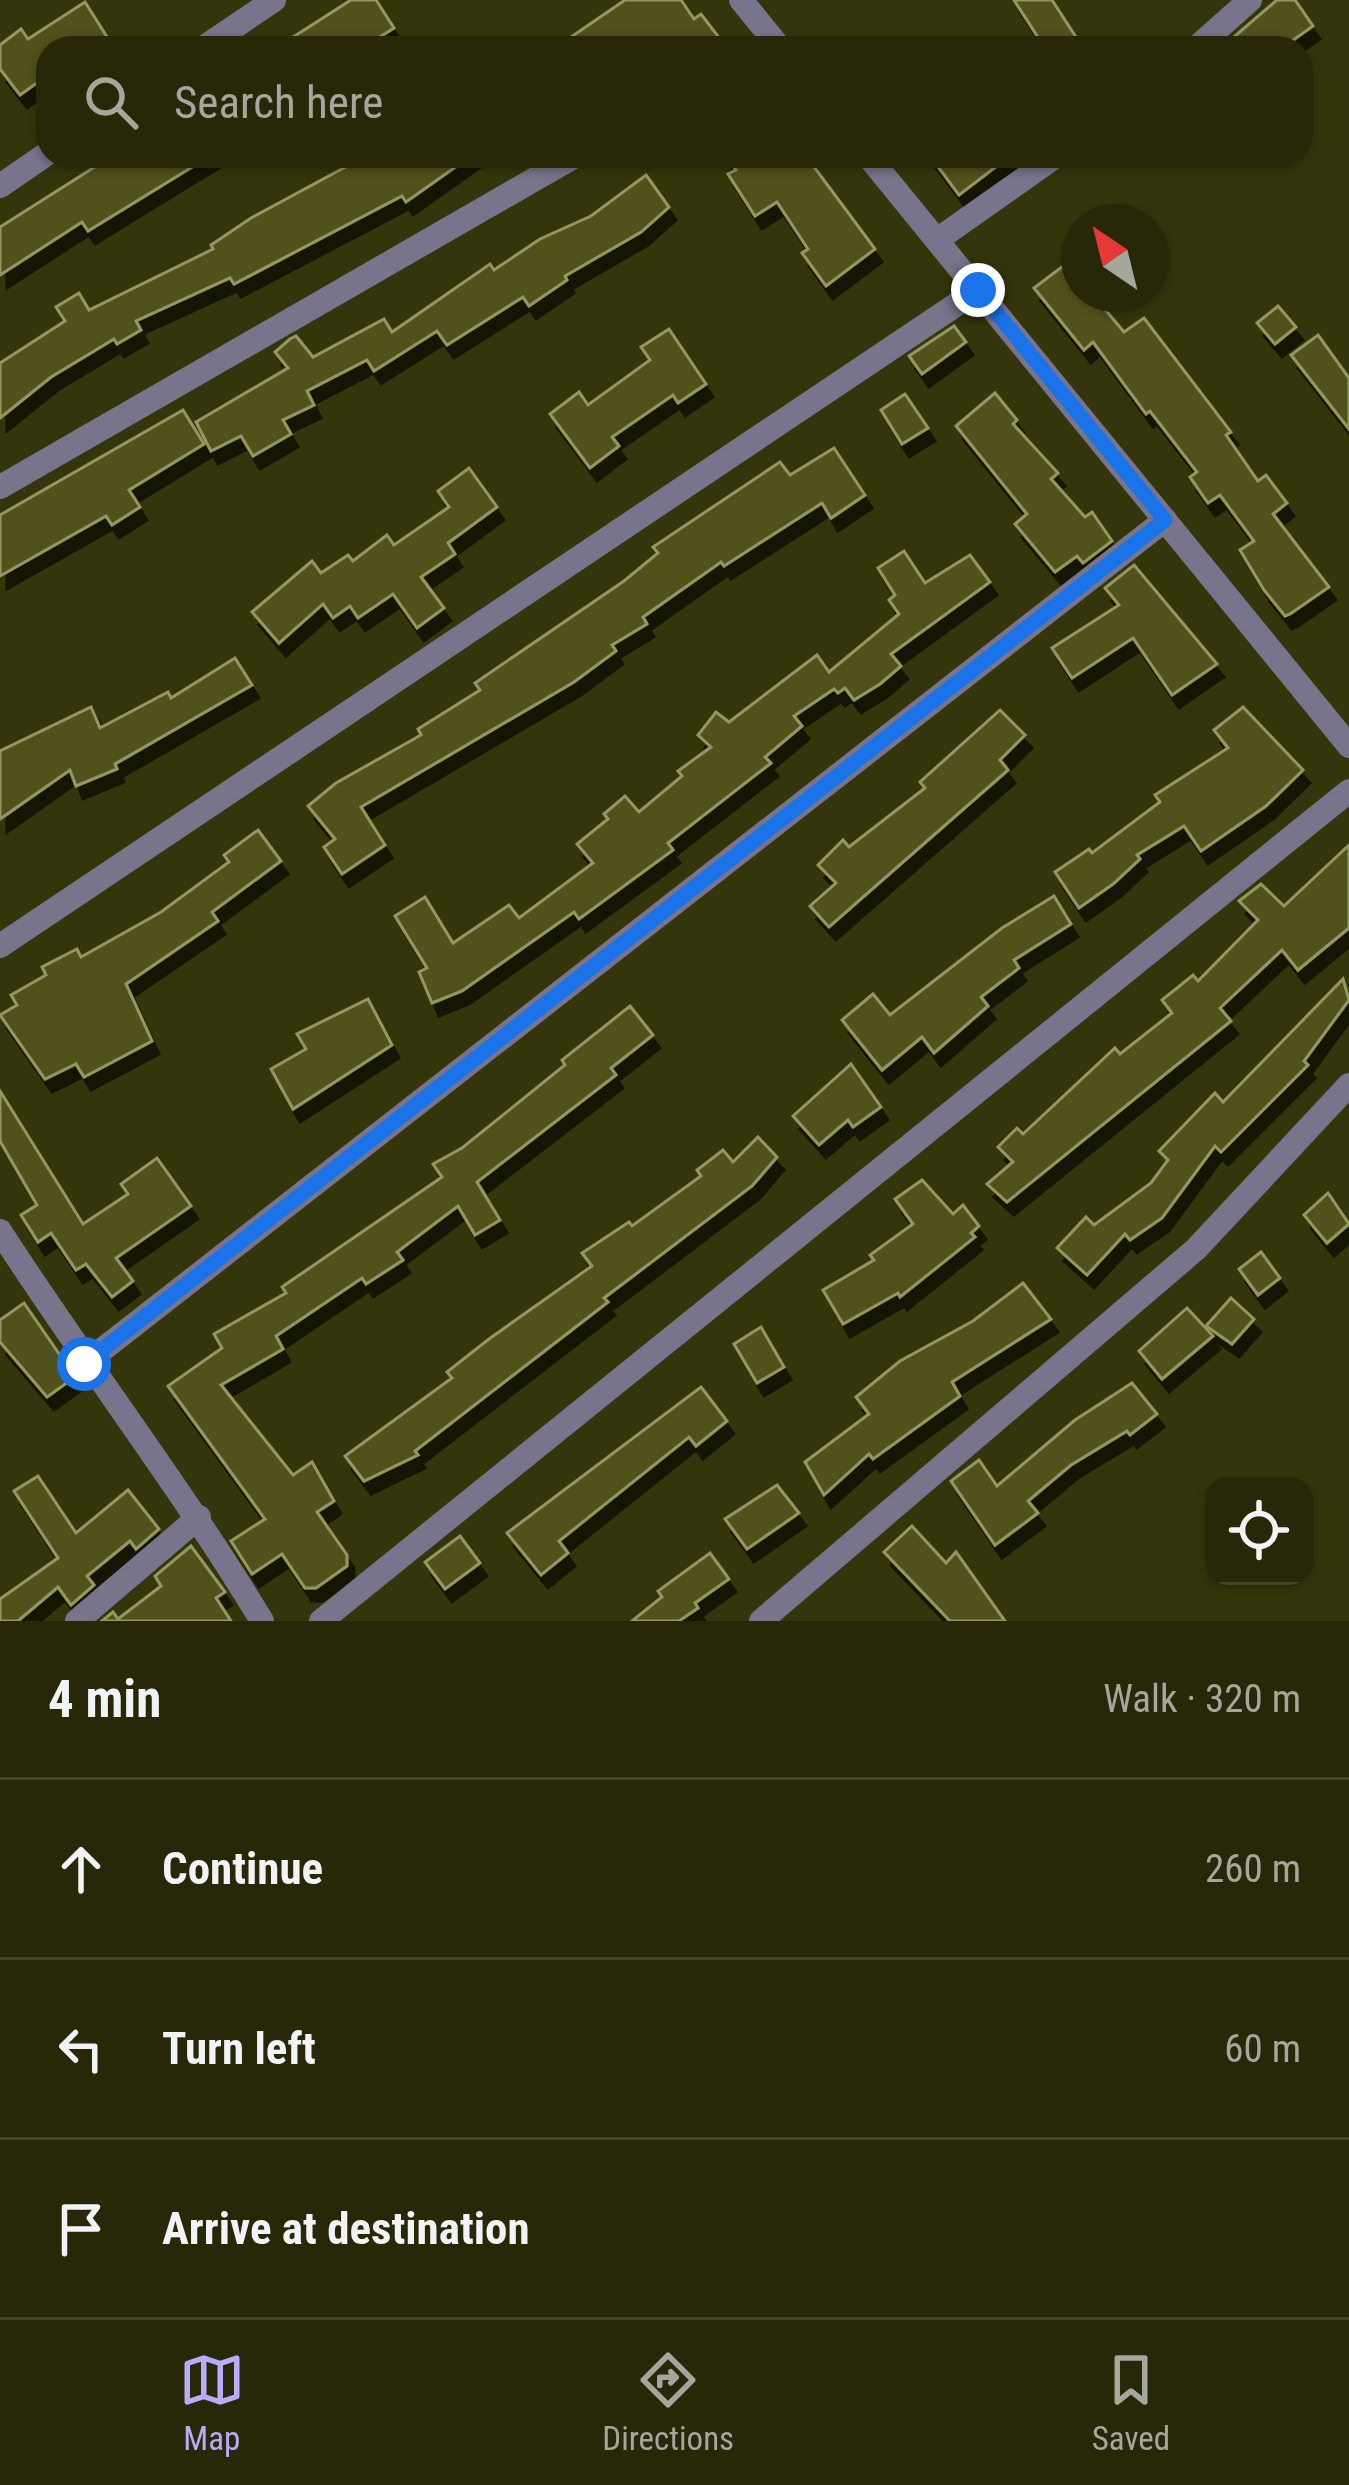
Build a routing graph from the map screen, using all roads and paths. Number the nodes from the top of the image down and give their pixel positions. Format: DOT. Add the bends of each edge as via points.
graph roads {
  1 [pos="274,0"];
  2 [pos="741,0"];
  3 [pos="1250,0"];
  4 [pos="221,36"];
  5 [pos="766,36"];
  6 [pos="1210,36"];
  7 [pos="36,161"];
  8 [pos="554,168"];
  9 [pos="878,168"];
  10 [pos="1039,168"];
  11 [pos="0,186"];
  12 [pos="937,240"];
  13 [pos="978,290"];
  14 [pos="0,488"];
  15 [pos="1165,520"];
  16 [pos="1349,746"];
  17 [pos="1349,790"];
  18 [pos="0,946"];
  19 [pos="1349,1085"];
  20 [pos="4,1247"];
  21 [pos="84,1364"];
  22 [pos="199,1517"];
  23 [pos="77,1621"];
  24 [pos="262,1621"];
  25 [pos="320,1621"];
  26 [pos="760,1621"];
  1 -- 4 [label="street"];
  2 -- 5 [label="street"];
  3 -- 6 [label="street"];
  7 -- 11 [label="street"];
  8 -- 14 [label="street"];
  9 -- 12 [label="street"];
  10 -- 12 [label="street"];
  12 -- 13 [label="street"];
  13 -- 15 [label="street"];
  13 -- 18 [label="street"];
  15 -- 16 [label="street"];
  15 -- 21 [label="street"];
  17 -- 25 [label="street"];
  19 -- 26 [label="street" via="1196,1249"];
  20 -- 21 [label="street"];
  21 -- 22 [label="street"];
  22 -- 23 [label="street"];
  22 -- 24 [label="street"];
}
